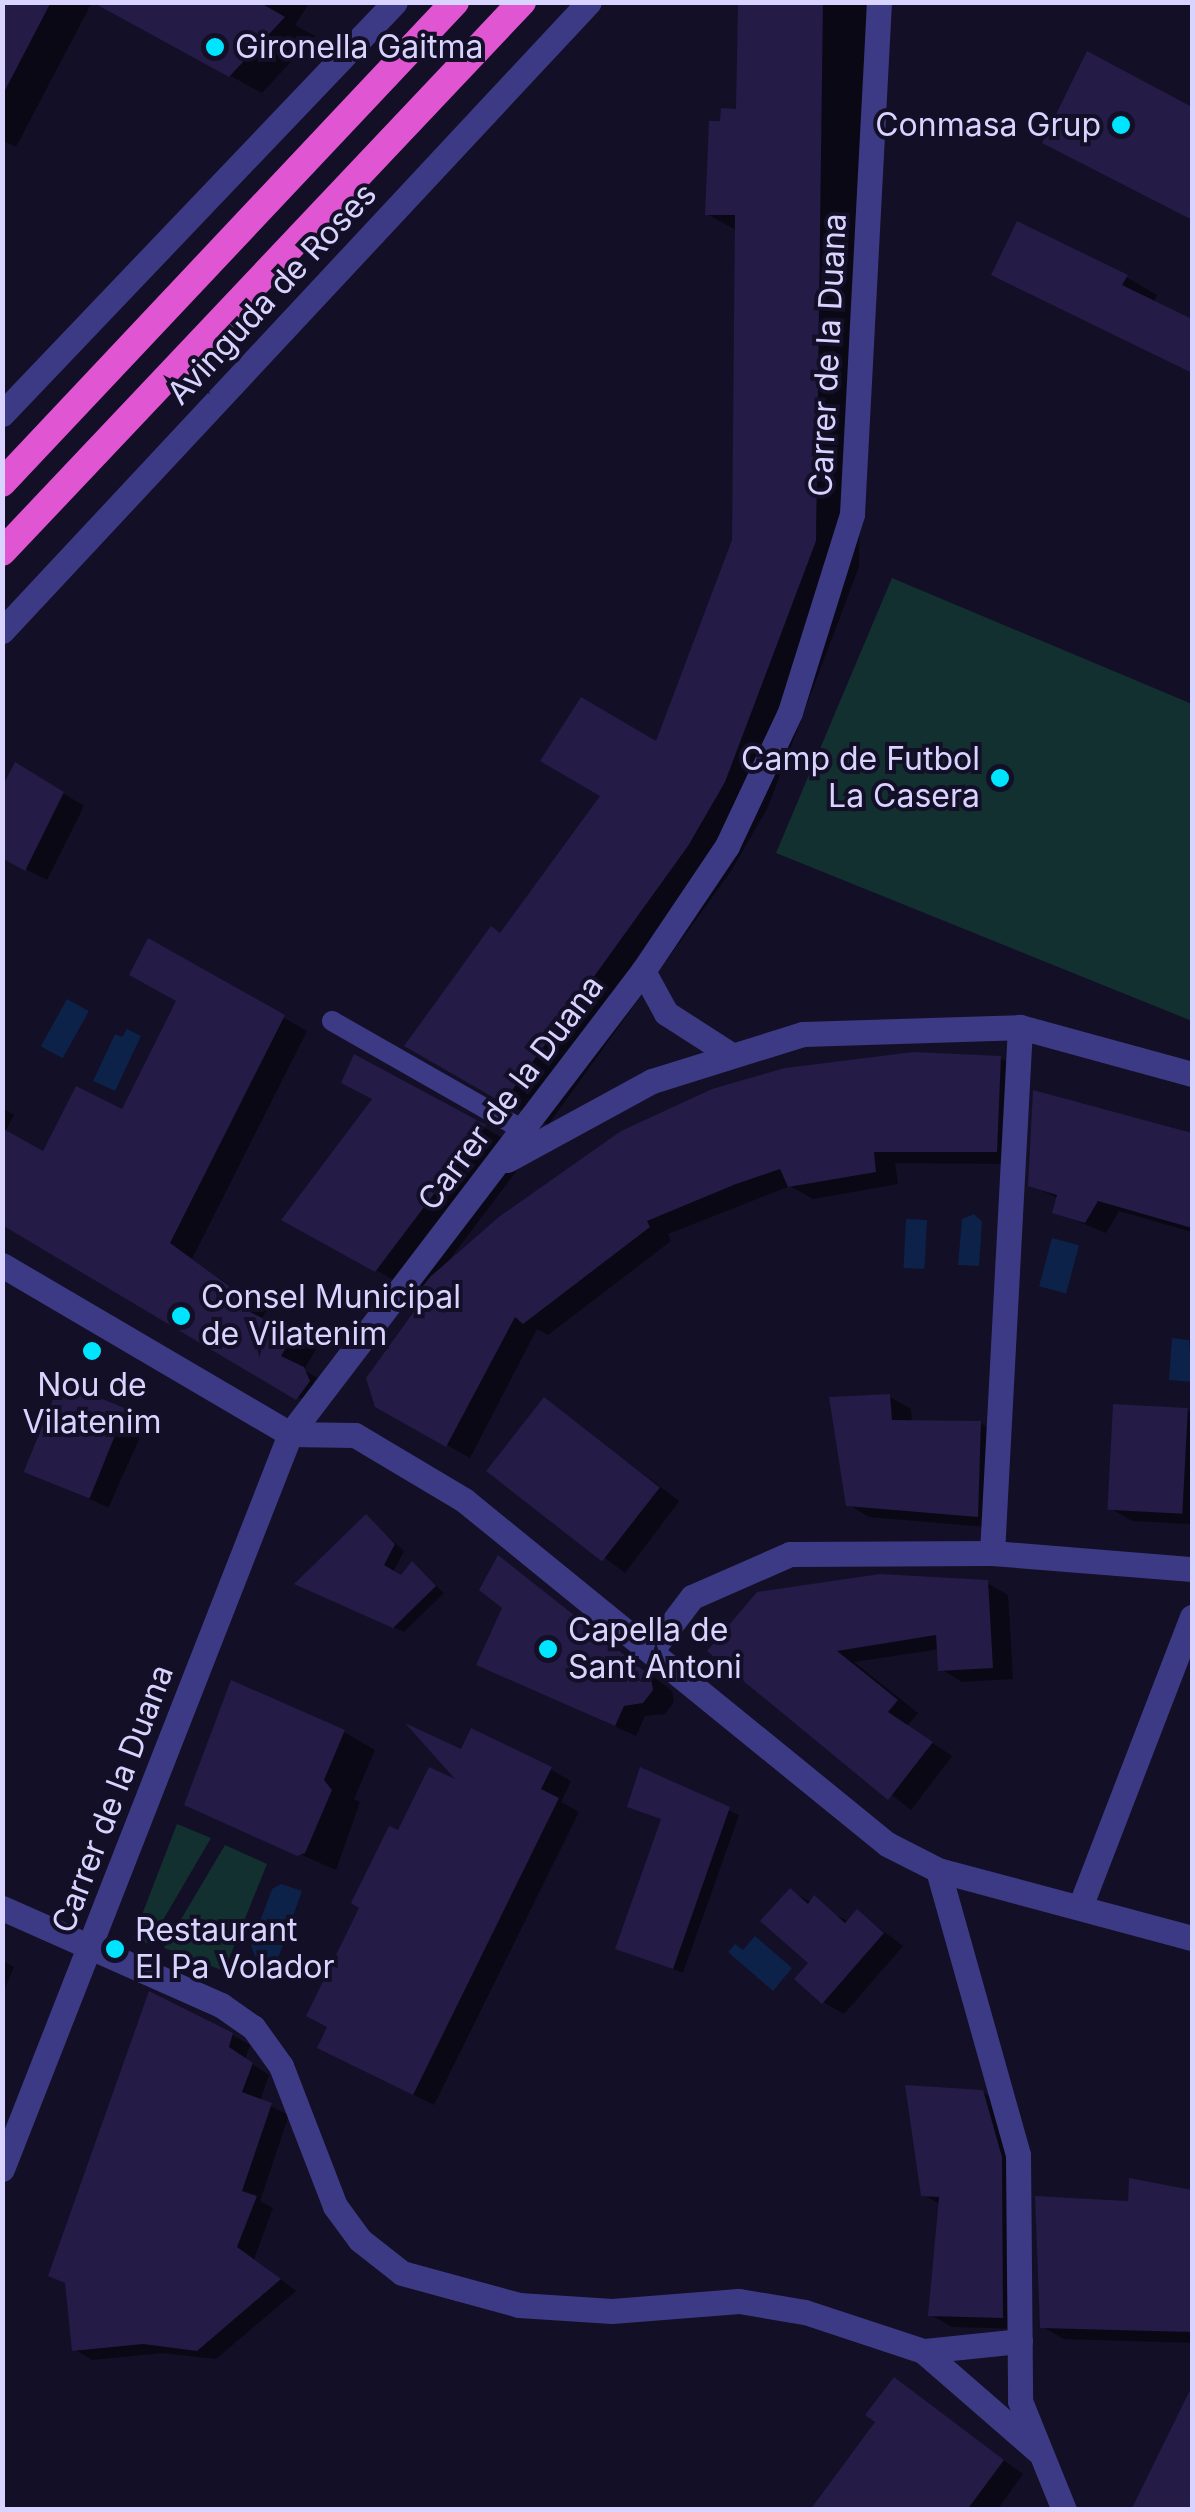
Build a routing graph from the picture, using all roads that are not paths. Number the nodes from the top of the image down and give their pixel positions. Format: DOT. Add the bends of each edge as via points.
graph roads {
  1 [pos="395,2"];
  2 [pos="455,2"];
  3 [pos="522,2"];
  4 [pos="589,2"];
  5 [pos="879,2"];
  6 [pos="2,414"];
  7 [pos="2,483"];
  8 [pos="2,552"];
  9 [pos="2,631"];
  10 [pos="642,971"];
  11 [pos="332,1021"];
  12 [pos="1020,1027"];
  13 [pos="728,1053"];
  14 [pos="1192,1074"];
  15 [pos="525,1131"];
  16 [pos="500,1164"];
  17 [pos="5,1277"];
  18 [pos="290,1434"];
  19 [pos="992,1554"];
  20 [pos="1192,1569"];
  21 [pos="1192,1617"];
  22 [pos="650,1651"];
  23 [pos="938,1870"];
  24 [pos="1080,1906"];
  25 [pos="2,1908"];
  26 [pos="1192,1938"];
  27 [pos="90,1952"];
  28 [pos="2,2169"];
  29 [pos="1020,2340"];
  30 [pos="923,2351"];
  31 [pos="1042,2454"];
  32 [pos="1064,2510"];
  1 -- 6 [label="street"];
  2 -- 7 [label="highway"];
  3 -- 8 [label="highway"];
  4 -- 9 [label="street, Avinguda de Roses"];
  5 -- 10 [label="street, Carrer de la Duana" via="852,514 790,712 727,846"];
  10 -- 13 [label="street" via="666,1014"];
  10 -- 15 [label="street, Carrer de la Duana"];
  11 -- 15 [label="lane"];
  12 -- 13 [label="street" via="856,1028"];
  12 -- 14 [label="street"];
  12 -- 19 [label="street"];
  13 -- 16 [label="street" via="652,1080"];
  15 -- 16 [label="street, Carrer de la Duana"];
  16 -- 18 [label="street, Carrer de la Duana"];
  17 -- 18 [label="street"];
  18 -- 22 [label="street" via="355,1435 418,1472 464,1500"];
  18 -- 27 [label="street, Carrer de la Duana"];
  19 -- 20 [label="street"];
  19 -- 22 [label="street" via="790,1554 692,1597"];
  21 -- 24 [label="street"];
  22 -- 23 [label="street" via="887,1844"];
  23 -- 24 [label="street"];
  23 -- 29 [label="street" via="1018,2155"];
  24 -- 26 [label="street"];
  25 -- 27 [label="street"];
  27 -- 28 [label="street, Carrer de la Duana"];
  27 -- 30 [label="street" via="221,2005 253,2028 280,2066 335,2206 360,2240 402,2272 518,2305 612,2311 738,2301 805,2312"];
  29 -- 30 [label="street"];
  29 -- 31 [label="street" via="1020,2401"];
  30 -- 31 [label="street"];
  31 -- 32 [label="street"];
}
